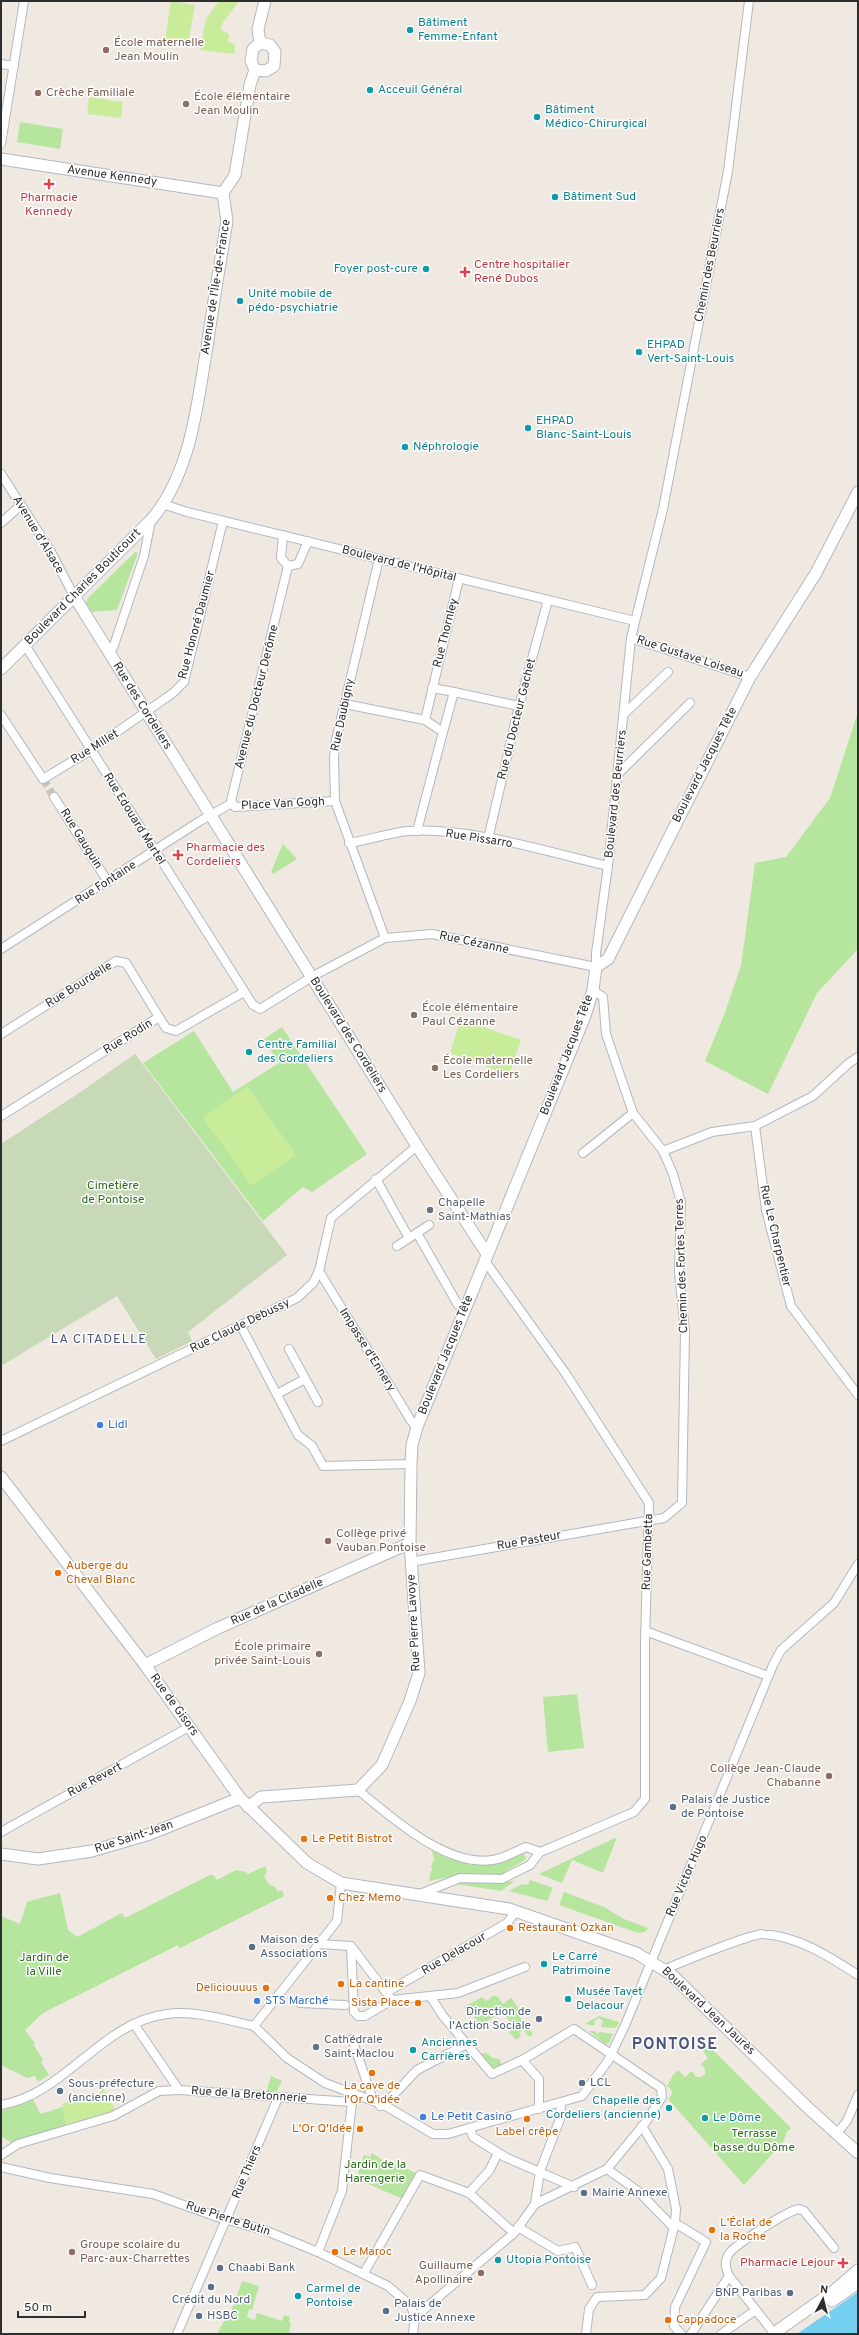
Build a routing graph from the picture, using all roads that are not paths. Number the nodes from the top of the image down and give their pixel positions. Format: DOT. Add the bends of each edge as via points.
graph roads {
  1 [pos="24,1"];
  2 [pos="265,1"];
  3 [pos="749,1"];
  4 [pos="260,43"];
  5 [pos="1,64"];
  6 [pos="14,66"];
  7 [pos="255,70"];
  8 [pos="1,144"];
  9 [pos="1,159"];
  10 [pos="223,193"];
  11 [pos="1,474"];
  12 [pos="858,492"];
  13 [pos="163,504"];
  14 [pos="21,506"];
  15 [pos="150,520"];
  16 [pos="223,521"];
  17 [pos="1,523"];
  18 [pos="283,535"];
  19 [pos="308,541"];
  20 [pos="380,559"];
  21 [pos="288,566"];
  22 [pos="459,579"];
  23 [pos="74,596"];
  24 [pos="548,600"];
  25 [pos="635,621"];
  26 [pos="631,638"];
  27 [pos="25,645"];
  28 [pos="109,652"];
  29 [pos="1,669"];
  30 [pos="668,672"];
  31 [pos="750,677"];
  32 [pos="432,688"];
  33 [pos="454,692"];
  34 [pos="690,703"];
  35 [pos="344,704"];
  36 [pos="519,706"];
  37 [pos="625,713"];
  38 [pos="146,714"];
  39 [pos="1,715"];
  40 [pos="425,720"];
  41 [pos="443,732"];
  42 [pos="91,750"];
  43 [pos="618,774"];
  44 [pos="54,797"];
  45 [pos="335,801"];
  46 [pos="232,803"];
  47 [pos="210,815"];
  48 [pos="417,831"];
  49 [pos="488,839"];
  50 [pos="349,843"];
  51 [pos="155,850"];
  52 [pos="608,866"];
  53 [pos="108,882"];
  54 [pos="385,938"];
  55 [pos="1,949"];
  56 [pos="596,967"];
  57 [pos="312,977"];
  58 [pos="593,990"];
  59 [pos="244,992"];
  60 [pos="159,1018"];
  61 [pos="1,1034"];
  62 [pos="858,1057"];
  63 [pos="633,1113"];
  64 [pos="1,1116"];
  65 [pos="755,1126"];
  66 [pos="417,1146"];
  67 [pos="663,1151"];
  68 [pos="583,1153"];
  69 [pos="376,1179"];
  70 [pos="429,1225"];
  71 [pos="417,1233"];
  72 [pos="409,1238"];
  73 [pos="397,1246"];
  74 [pos="486,1258"];
  75 [pos="319,1271"];
  76 [pos="464,1310"];
  77 [pos="241,1326"];
  78 [pos="289,1350"];
  79 [pos="305,1379"];
  80 [pos="857,1392"];
  81 [pos="277,1394"];
  82 [pos="318,1402"];
  83 [pos="417,1427"];
  84 [pos="1,1441"];
  85 [pos="411,1464"];
  86 [pos="1,1477"];
  87 [pos="648,1521"];
  88 [pos="410,1542"];
  89 [pos="410,1562"];
  90 [pos="858,1564"];
  91 [pos="645,1631"];
  92 [pos="145,1665"];
  93 [pos="768,1676"];
  94 [pos="189,1727"];
  95 [pos="358,1790"];
  96 [pos="240,1798"];
  97 [pos="248,1807"];
  98 [pos="1,1832"];
  99 [pos="540,1852"];
  100 [pos="1,1854"];
  101 [pos="341,1883"];
  102 [pos="420,1894"];
  103 [pos="516,1911"];
  104 [pos="320,1944"];
  105 [pos="351,1946"];
  106 [pos="653,1961"];
  107 [pos="525,1967"];
  108 [pos="666,1969"];
  109 [pos="858,1975"];
  110 [pos="387,1992"];
  111 [pos="430,1996"];
  112 [pos="392,2000"];
  113 [pos="300,2003"];
  114 [pos="345,2005"];
  115 [pos="134,2024"];
  116 [pos="254,2026"];
  117 [pos="352,2039"];
  118 [pos="467,2044"];
  119 [pos="611,2054"];
  120 [pos="522,2060"];
  121 [pos="179,2090"];
  122 [pos="858,2095"];
  123 [pos="278,2098"];
  124 [pos="561,2102"];
  125 [pos="373,2103"];
  126 [pos="1,2105"];
  127 [pos="384,2105"];
  128 [pos="539,2109"];
  129 [pos="642,2126"];
  130 [pos="470,2128"];
  131 [pos="836,2134"];
  132 [pos="498,2153"];
  133 [pos="858,2153"];
  134 [pos="1,2155"];
  135 [pos="1,2167"];
  136 [pos="607,2169"];
  137 [pos="540,2171"];
  138 [pos="574,2186"];
  139 [pos="469,2193"];
  140 [pos="535,2204"];
  141 [pos="226,2219"];
  142 [pos="674,2225"];
  143 [pos="516,2230"];
  144 [pos="834,2248"];
  145 [pos="318,2252"];
  146 [pos="858,2270"];
  147 [pos="364,2273"];
  148 [pos="729,2276"];
  149 [pos="858,2283"];
  150 [pos="592,2285"];
  151 [pos="756,2310"];
  152 [pos="415,2317"];
  153 [pos="177,2334"];
  154 [pos="413,2334"];
  155 [pos="586,2334"];
  156 [pos="680,2334"];
  157 [pos="691,2334"];
  158 [pos="721,2334"];
  159 [pos="777,2334"];
  1 -- 6 [label="street"];
  2 -- 4 [label="street" via="258,29"];
  3 -- 25 [label="street, Chemin des Beurriers" via="728,171 663,510"];
  4 -- 7 [label="street" via="254,46 252,53 251,61"];
  4 -- 7 [label="street" via="272,46 275,61 269,70"];
  5 -- 6 [label="street"];
  6 -- 8 [label="street"];
  7 -- 10 [label="street" via="250,85 235,175"];
  9 -- 10 [label="street, Avenue Kennedy"];
  10 -- 13 [label="street, Avenue de l'Île-de-France" via="227,221 196,413 187,450"];
  11 -- 14 [label="street, Avenue d'Alsace"];
  12 -- 31 [label="street, Boulevard Jacques Tête" via="816,573"];
  13 -- 15 [label="street, Boulevard Charles Bouticourt"];
  13 -- 16 [label="street, Boulevard de l'Hôpital"];
  14 -- 17 [label="street"];
  14 -- 23 [label="street, Avenue d'Alsace" via="50,550"];
  15 -- 23 [label="street, Boulevard Charles Bouticourt"];
  15 -- 28 [label="street" via="144,556 113,648"];
  16 -- 18 [label="street, Boulevard de l'Hôpital"];
  16 -- 38 [label="street, Rue Honoré Daumier" via="184,682 173,694"];
  18 -- 19 [label="street, Boulevard de l'Hôpital"];
  18 -- 21 [label="street" via="281,558"];
  19 -- 20 [label="street, Boulevard de l'Hôpital"];
  19 -- 21 [label="street" via="298,564"];
  20 -- 22 [label="street, Boulevard de l'Hôpital"];
  20 -- 35 [label="street, Rue Daubigny"];
  21 -- 46 [label="street, Avenue du Docteur Derôme"];
  22 -- 24 [label="street, Boulevard de l'Hôpital"];
  22 -- 32 [label="street, Rue Thornley"];
  23 -- 27 [label="street, Boulevard Charles Bouticourt"];
  23 -- 28 [label="street, Rue des Cordeliers"];
  24 -- 25 [label="street, Boulevard de l'Hôpital"];
  24 -- 36 [label="street, Rue du Docteur Gachet"];
  25 -- 26 [label="street, Boulevard des Beurriers"];
  26 -- 31 [label="street, Rue Gustave Loiseau"];
  26 -- 37 [label="street, Boulevard des Beurriers"];
  27 -- 29 [label="street, Boulevard Charles Bouticourt"];
  27 -- 42 [label="street, Rue Edouard Martel"];
  28 -- 38 [label="street, Rue des Cordeliers"];
  30 -- 37 [label="street"];
  31 -- 56 [label="street, Boulevard Jacques Tête" via="608,959"];
  32 -- 33 [label="street"];
  32 -- 40 [label="street, Rue Thornley"];
  33 -- 36 [label="street"];
  33 -- 41 [label="street"];
  34 -- 43 [label="street"];
  35 -- 40 [label="street"];
  35 -- 45 [label="street, Rue Daubigny" via="334,757"];
  36 -- 49 [label="street, Rue du Docteur Gachet"];
  37 -- 43 [label="street, Boulevard des Beurriers"];
  38 -- 42 [label="street, Rue Millet"];
  38 -- 47 [label="street, Rue des Cordeliers"];
  39 -- 42 [label="street, Rue Millet" via="43,779"];
  40 -- 41 [label="street"];
  41 -- 48 [label="street"];
  42 -- 51 [label="street, Rue Edouard Martel"];
  43 -- 52 [label="street, Boulevard des Beurriers"];
  44 -- 53 [label="street, Rue Gauguin"];
  45 -- 46 [label="street, Place Van Gogh" via="235,807"];
  45 -- 50 [label="street, Rue Daubigny"];
  46 -- 47 [label="street"];
  47 -- 51 [label="street, Rue Fontaine"];
  47 -- 57 [label="street, Boulevard des Cordeliers"];
  48 -- 49 [label="street, Rue Pissarro"];
  48 -- 50 [label="street, Rue Pissarro"];
  49 -- 52 [label="street, Rue Pissarro"];
  50 -- 54 [label="street, Rue Daubigny"];
  51 -- 53 [label="street, Rue Fontaine"];
  51 -- 59 [label="street, Rue Edouard Martel"];
  52 -- 56 [label="street, Boulevard des Beurriers"];
  53 -- 55 [label="street, Rue Fontaine"];
  54 -- 56 [label="street, Rue Cézanne" via="432,934"];
  54 -- 57 [label="street, Rue Cézanne"];
  56 -- 58 [label="street, Boulevard Jacques Tête"];
  57 -- 59 [label="street" via="260,1009 253,1006"];
  57 -- 66 [label="street, Boulevard des Cordeliers"];
  58 -- 63 [label="street, Chemin des Fortes Terres" via="603,997 606,1034"];
  58 -- 74 [label="street, Boulevard Jacques Tête" via="585,1016"];
  59 -- 60 [label="street, Rue Rodin" via="176,1031 166,1028"];
  60 -- 61 [label="street, Rue Bourdelle" via="126,963 116,961"];
  60 -- 64 [label="street, Rue Rodin"];
  62 -- 65 [label="street" via="813,1096"];
  63 -- 67 [label="street, Chemin des Fortes Terres"];
  63 -- 68 [label="street"];
  65 -- 67 [label="street" via="712,1132"];
  65 -- 80 [label="street, Rue Le Charpentier" via="766,1210 791,1306"];
  66 -- 69 [label="street, Rue Claude Debussy"];
  66 -- 74 [label="street, Boulevard des Cordeliers"];
  67 -- 87 [label="street, Chemin des Fortes Terres" via="681,1202 680,1272 685,1332 682,1503 664,1518"];
  69 -- 72 [label="street"];
  69 -- 75 [label="street, Rue Claude Debussy" via="331,1218"];
  70 -- 71 [label="street"];
  71 -- 72 [label="street"];
  71 -- 76 [label="street" via="458,1305"];
  72 -- 73 [label="street"];
  74 -- 76 [label="street, Boulevard Jacques Tête"];
  74 -- 87 [label="street, Rue Gambetta" via="643,1492 649,1503"];
  75 -- 77 [label="street, Rue Claude Debussy" via="313,1284 298,1298"];
  75 -- 83 [label="street, Impasse d'Ennery" via="365,1349"];
  76 -- 83 [label="street, Boulevard Jacques Tête"];
  77 -- 81 [label="street"];
  77 -- 84 [label="street, Rue Claude Debussy"];
  78 -- 79 [label="street"];
  79 -- 81 [label="street"];
  79 -- 82 [label="street"];
  81 -- 85 [label="street" via="298,1435 312,1446 323,1466"];
  83 -- 85 [label="street, Boulevard Jacques Tête" via="412,1444"];
  85 -- 88 [label="street, Boulevard Jacques Tête"];
  86 -- 92 [label="street, Rue de Gisors"];
  87 -- 89 [label="street, Rue Pasteur"];
  87 -- 91 [label="street, Rue Gambetta"];
  88 -- 89 [label="street, Rue Pierre Lavoye"];
  88 -- 92 [label="street, Rue de la Citadelle" via="218,1628"];
  89 -- 95 [label="street, Rue Pierre Lavoye" via="419,1673 410,1701 382,1765"];
  90 -- 93 [label="street, Rue Victor Hugo" via="834,1603 781,1650"];
  91 -- 93 [label="street"];
  91 -- 99 [label="street, Rue Gambetta" via="645,1799 634,1812"];
  92 -- 94 [label="street, Rue de Gisors"];
  93 -- 106 [label="street, Rue Victor Hugo"];
  94 -- 96 [label="street, Rue de Gisors"];
  94 -- 98 [label="street, Rue Revert"];
  95 -- 97 [label="street" via="261,1797"];
  95 -- 99 [label="street" via="409,1831 446,1852 472,1859 492,1860 526,1847"];
  96 -- 97 [label="street, Rue de Gisors"];
  96 -- 100 [label="street, Rue Saint-Jean" via="150,1834 92,1851 38,1859"];
  97 -- 101 [label="street, Rue de Gisors" via="307,1862"];
  99 -- 102 [label="street" via="530,1865 502,1879 460,1878"];
  101 -- 102 [label="street, Boulevard Jean Jaurès"];
  101 -- 104 [label="street" via="337,1922"];
  102 -- 103 [label="street, Boulevard Jean Jaurès"];
  103 -- 106 [label="street, Boulevard Jean Jaurès"];
  103 -- 110 [label="street, Rue Delacour" via="507,1923"];
  104 -- 105 [label="street"];
  104 -- 116 [label="street"];
  105 -- 110 [label="street"];
  105 -- 112 [label="street" via="354,2012 358,2016 364,2016"];
  106 -- 108 [label="street, Boulevard Jean Jaurès"];
  106 -- 119 [label="street, Rue Victor Hugo"];
  107 -- 111 [label="street" via="458,1994"];
  108 -- 109 [label="street" via="762,1933 809,1946"];
  108 -- 131 [label="street, Boulevard Jean Jaurès"];
  110 -- 112 [label="street"];
  111 -- 112 [label="street"];
  111 -- 118 [label="street"];
  113 -- 114 [label="street"];
  115 -- 116 [label="street" via="166,2014 179,2013"];
  115 -- 121 [label="street, Rue de la Bretonnerie"];
  115 -- 126 [label="street" via="118,2032 53,2082 34,2093"];
  116 -- 125 [label="street" via="286,2058 325,2083"];
  117 -- 125 [label="street"];
  118 -- 120 [label="street" via="492,2074"];
  118 -- 127 [label="street" via="417,2070"];
  119 -- 120 [label="street" via="574,2029"];
  119 -- 124 [label="street, Rue Victor Hugo" via="582,2096"];
  119 -- 129 [label="street" via="661,2088 662,2097"];
  120 -- 128 [label="street" via="539,2079"];
  121 -- 123 [label="street, Rue de la Bretonnerie"];
  121 -- 134 [label="street" via="159,2091 113,2116 18,2144"];
  122 -- 131 [label="street" via="847,2121"];
  123 -- 141 [label="street, Rue Thiers"];
  123 -- 145 [label="street, Rue de la Bretonnerie" via="352,2102 342,2190"];
  124 -- 128 [label="street"];
  124 -- 137 [label="street" via="560,2119"];
  125 -- 127 [label="street"];
  127 -- 130 [label="street" via="433,2134 448,2134"];
  128 -- 130 [label="street"];
  129 -- 136 [label="street"];
  129 -- 142 [label="street" via="668,2169 676,2209"];
  130 -- 132 [label="street" via="473,2137"];
  131 -- 133 [label="street, Boulevard Jean Jaurès"];
  132 -- 137 [label="street"];
  132 -- 139 [label="street" via="488,2171"];
  135 -- 141 [label="street, Rue Pierre Butin" via="50,2178 153,2194"];
  136 -- 138 [label="street"];
  136 -- 142 [label="street" via="638,2191"];
  137 -- 138 [label="street"];
  137 -- 140 [label="street"];
  138 -- 140 [label="street"];
  139 -- 143 [label="street"];
  139 -- 147 [label="street" via="420,2175"];
  140 -- 143 [label="street"];
  141 -- 145 [label="street, Rue Pierre Butin" via="264,2230"];
  141 -- 153 [label="street, Rue Thiers"];
  142 -- 155 [label="street" via="661,2278 650,2292 636,2296 597,2297 589,2309"];
  142 -- 156 [label="street" via="706,2242 675,2307 674,2326"];
  143 -- 150 [label="street" via="558,2251 575,2247"];
  143 -- 152 [label="street"];
  144 -- 148 [label="street" via="804,2211 796,2210 743,2241 732,2251 725,2262"];
  145 -- 147 [label="street, Rue Pierre Butin"];
  146 -- 159 [label="street"];
  147 -- 152 [label="street, Rue Pierre Butin" via="403,2297 411,2306"];
  148 -- 151 [label="street"];
  148 -- 157 [label="street"];
  149 -- 159 [label="street"];
  151 -- 158 [label="street"];
  151 -- 159 [label="street"];
  152 -- 154 [label="street"];
}
